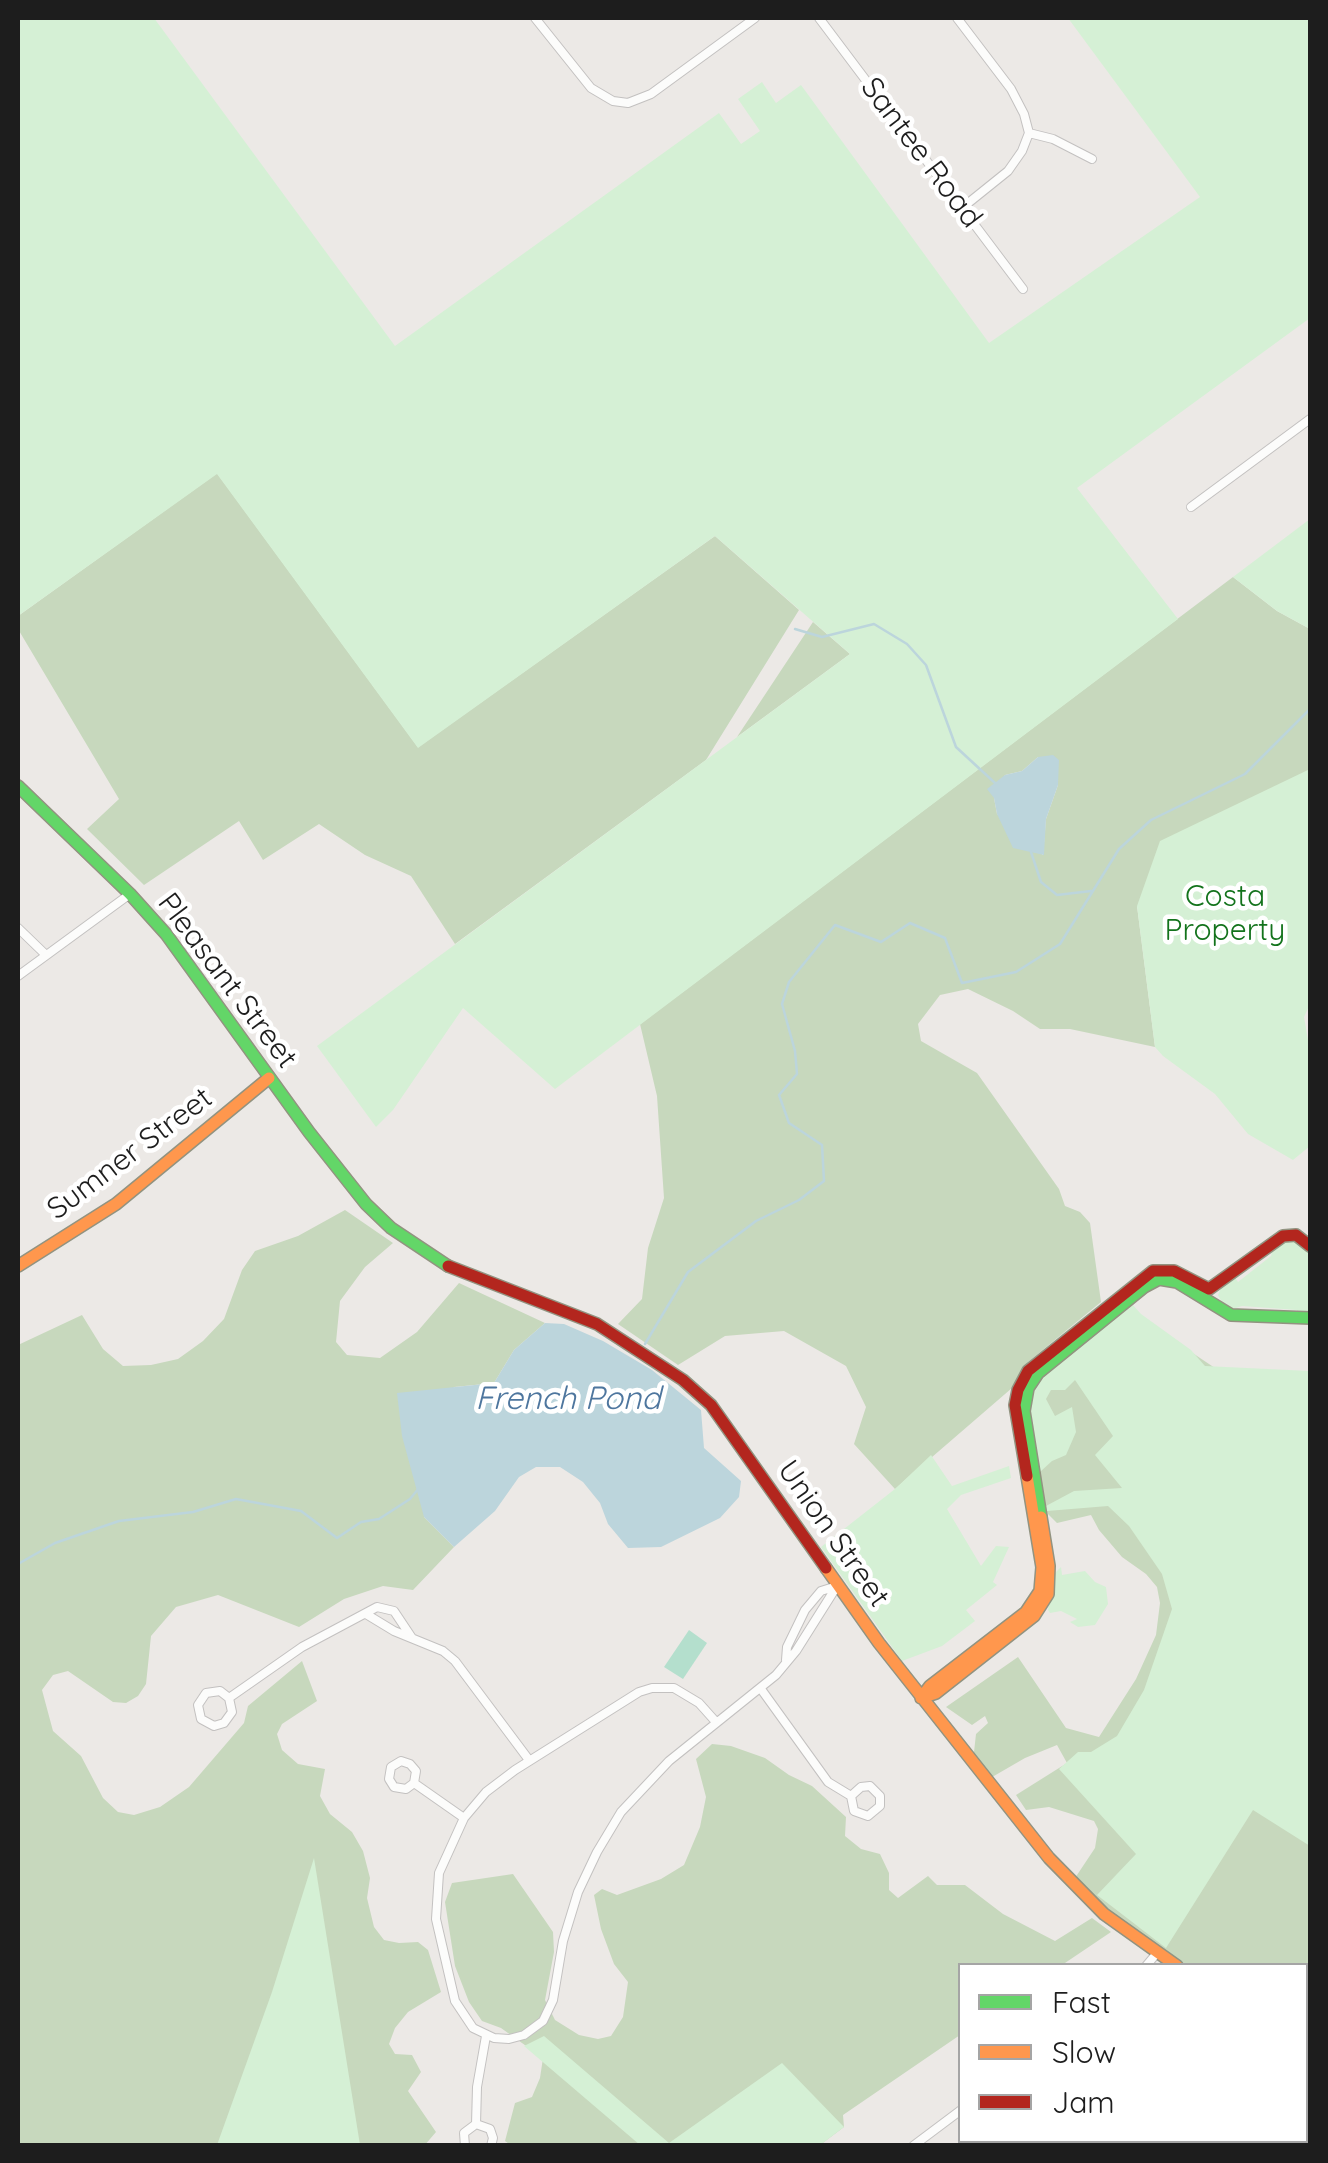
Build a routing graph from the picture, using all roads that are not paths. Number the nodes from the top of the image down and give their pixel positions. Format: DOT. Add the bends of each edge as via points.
graph roads {
  1 [pos="536,18"];
  2 [pos="755,18"];
  3 [pos="819,18"];
  4 [pos="957,18"];
  5 [pos="1030,132"];
  6 [pos="1092,159"];
  7 [pos="962,208"];
  8 [pos="1023,289"];
  9 [pos="1310,420"];
  10 [pos="1191,507"];
  11 [pos="18,786"];
  12 [pos="130,894"];
  13 [pos="18,928"];
  14 [pos="46,955"];
  15 [pos="18,976"];
  16 [pos="269,1078"];
  17 [pos="382,1220"];
  18 [pos="1310,1246"];
  19 [pos="18,1266"];
  20 [pos="1212,1288"];
  21 [pos="1213,1305"];
  22 [pos="1310,1318"];
  23 [pos="1031,1482"];
  24 [pos="837,1586"];
  25 [pos="365,1614"];
  26 [pos="412,1638"];
  27 [pos="761,1689"];
  28 [pos="229,1698"];
  29 [pos="921,1698"];
  30 [pos="716,1722"];
  31 [pos="529,1760"];
  32 [pos="414,1783"];
  33 [pos="851,1796"];
  34 [pos="464,1818"];
  35 [pos="1156,1953"];
  36 [pos="1148,1963"];
  37 [pos="1171,1963"];
  38 [pos="486,2036"];
  39 [pos="958,2112"];
  40 [pos="476,2124"];
  41 [pos="924,2137"];
  42 [pos="465,2146"];
  43 [pos="491,2146"];
  44 [pos="913,2146"];
  45 [pos="934,2146"];
  1 -- 2 [label="street" via="591,88 628,103 652,94"];
  3 -- 7 [label="street, Santee Road"];
  4 -- 5 [label="street" via="1011,89"];
  5 -- 6 [label="street"];
  5 -- 7 [label="street" via="1008,171"];
  7 -- 8 [label="street, Santee Road"];
  9 -- 10 [label="street"];
  11 -- 12 [label="main road, Pleasant Street"];
  12 -- 14 [label="street"];
  12 -- 16 [label="main road, Pleasant Street" via="188,960"];
  13 -- 14 [label="street"];
  14 -- 15 [label="street"];
  16 -- 17 [label="main road, Pleasant Street"];
  16 -- 19 [label="main road, Sumner Street" via="116,1204"];
  17 -- 24 [label="main road, Union Street" via="423,1252 478,1280 597,1324 682,1380 723,1421"];
  18 -- 20 [label="main road" via="1283,1236"];
  20 -- 21 [label="main road"];
  20 -- 23 [label="main road" via="1171,1270 1153,1272 1028,1371 1015,1406"];
  21 -- 22 [label="main road" via="1231,1315"];
  21 -- 23 [label="main road" via="1174,1280 1155,1280 1038,1373 1024,1411"];
  23 -- 29 [label="main road" via="1048,1594"];
  24 -- 27 [label="street" via="821,1590 805,1610 786,1662"];
  24 -- 29 [label="main road, Union Street"];
  25 -- 26 [label="street"];
  25 -- 26 [label="street" via="388,1607"];
  25 -- 28 [label="street" via="302,1647"];
  26 -- 31 [label="street" via="455,1661"];
  27 -- 30 [label="street"];
  27 -- 33 [label="street" via="828,1782"];
  28 -- 28 [label="street" via="227,1721 214,1726 201,1719 203,1696 216,1691"];
  29 -- 35 [label="main road, Union Street" via="1064,1875"];
  30 -- 31 [label="street" via="686,1693 652,1688"];
  30 -- 38 [label="street" via="645,1784 597,1852 568,1922 553,2000 542,2021 517,2037"];
  31 -- 34 [label="street"];
  32 -- 34 [label="street"];
  33 -- 33 [label="street" via="870,1786 880,1806 863,1816 851,1806"];
  34 -- 38 [label="street" via="440,1874 436,1920 458,2010"];
  35 -- 36 [label="street"];
  35 -- 37 [label="main road, Union Street"];
  38 -- 40 [label="street"];
  39 -- 41 [label="street"];
  40 -- 42 [label="street" via="464,2133"];
  40 -- 43 [label="street" via="490,2129"];
  41 -- 44 [label="street"];
  41 -- 45 [label="street"];
}
